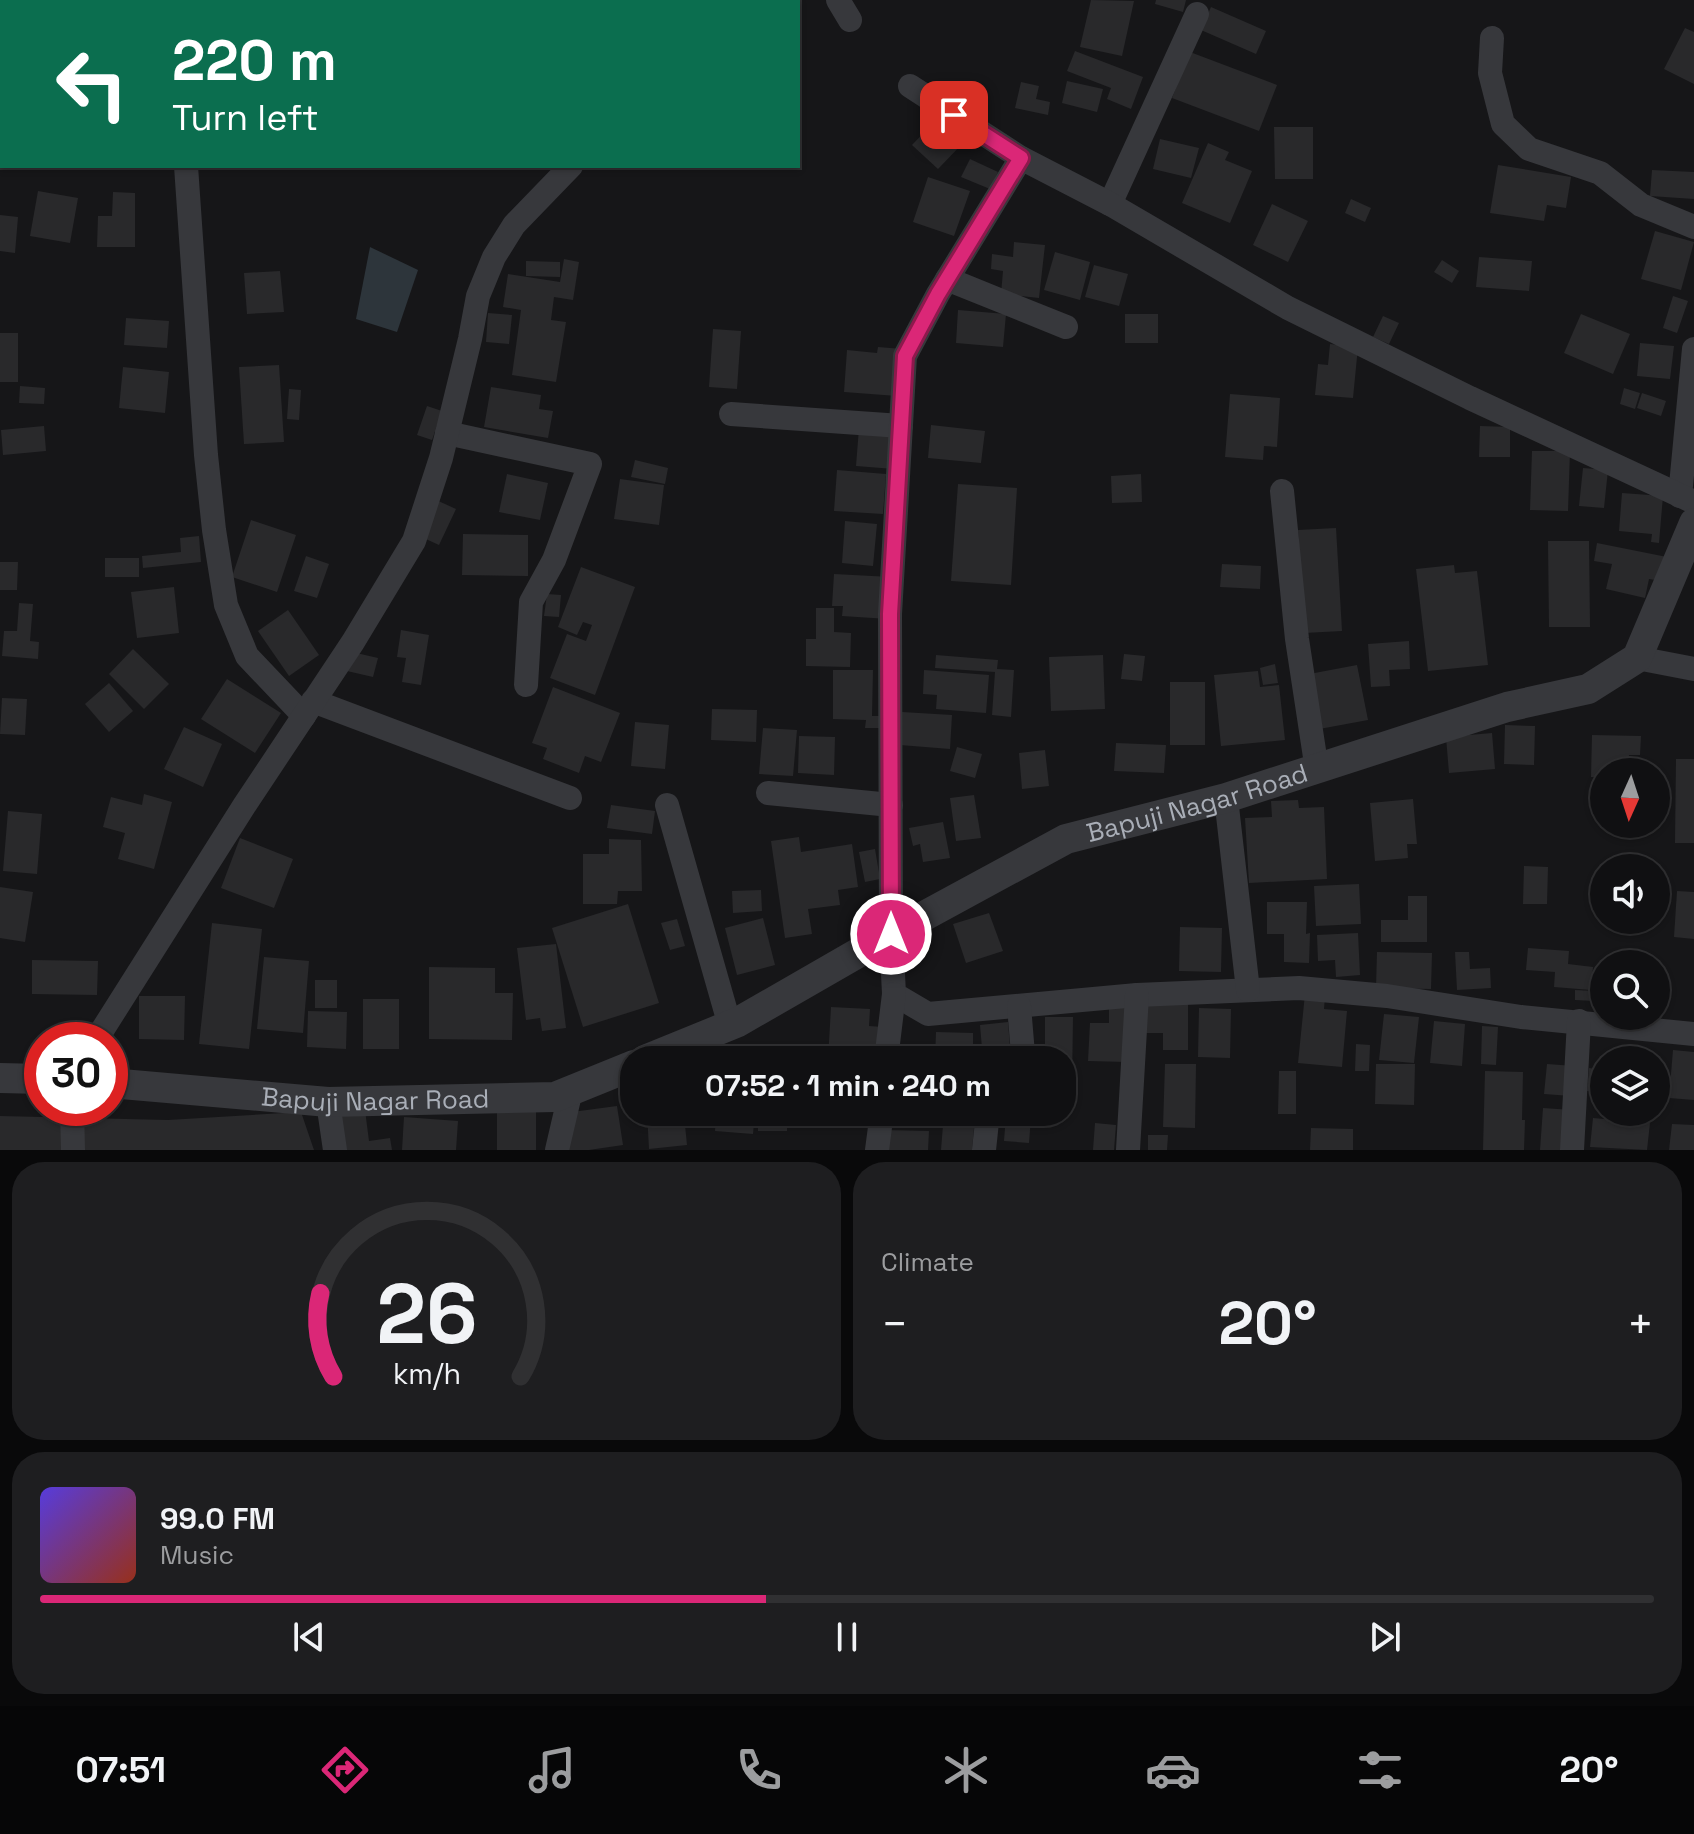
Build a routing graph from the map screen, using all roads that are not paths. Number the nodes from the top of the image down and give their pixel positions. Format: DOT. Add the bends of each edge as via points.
graph roads {
  1 [pos="1197,14"];
  2 [pos="1492,38"];
  3 [pos="910,86"];
  4 [pos="1021,158"];
  5 [pos="186,168"];
  6 [pos="569,168"];
  7 [pos="1110,204"];
  8 [pos="1694,227"];
  9 [pos="947,279"];
  10 [pos="1066,327"];
  11 [pos="1694,349"];
  12 [pos="731,414"];
  13 [pos="901,426"];
  14 [pos="447,433"];
  15 [pos="1282,491"];
  16 [pos="1687,499"];
  17 [pos="1694,523"];
  18 [pos="1637,658"];
  19 [pos="1694,669"];
  20 [pos="526,685"];
  21 [pos="309,708"];
  22 [pos="1317,770"];
  23 [pos="768,793"];
  24 [pos="570,798"];
  25 [pos="1226,798"];
  26 [pos="667,805"];
  27 [pos="891,805"];
  28 [pos="891,934"];
  29 [pos="1248,990"];
  30 [pos="894,994"];
  31 [pos="1137,995"];
  32 [pos="1019,1006"];
  33 [pos="1579,1021"];
  34 [pos="107,1022"];
  35 [pos="730,1026"];
  36 [pos="1694,1034"];
  37 [pos="680,1046"];
  38 [pos="888,1046"];
  39 [pos="1022,1046"];
  40 [pos="620,1071"];
  41 [pos="0,1078"];
  42 [pos="24,1079"];
  43 [pos="128,1085"];
  44 [pos="571,1090"];
  45 [pos="328,1102"];
  46 [pos="72,1126"];
  47 [pos="880,1126"];
  48 [pos="987,1126"];
  49 [pos="73,1150"];
  50 [pos="335,1150"];
  51 [pos="557,1150"];
  52 [pos="877,1150"];
  53 [pos="984,1150"];
  54 [pos="1128,1150"];
  55 [pos="1572,1150"];
  1 -- 7 [label="street"];
  2 -- 8 [label="street" via="1490,73 1503,124 1529,149 1600,173 1641,205"];
  3 -- 4 [label="street"];
  4 -- 7 [label="street"];
  4 -- 9 [label="street"];
  5 -- 21 [label="street" via="206,455 226,605 247,656"];
  6 -- 14 [label="street" via="514,225 494,257 478,296"];
  7 -- 16 [label="street" via="1288,308"];
  9 -- 10 [label="street"];
  9 -- 13 [label="street" via="905,356"];
  11 -- 16 [label="street"];
  12 -- 13 [label="street"];
  13 -- 27 [label="street" via="890,614"];
  14 -- 20 [label="street" via="590,464 554,560 531,602"];
  14 -- 21 [label="street" via="414,541"];
  15 -- 22 [label="street"];
  17 -- 18 [label="street"];
  18 -- 19 [label="street"];
  18 -- 22 [label="street, Bapuji Nagar Road" via="1588,689 1507,707"];
  21 -- 24 [label="street"];
  21 -- 34 [label="street"];
  22 -- 25 [label="street, Bapuji Nagar Road"];
  23 -- 27 [label="street"];
  25 -- 28 [label="street, Bapuji Nagar Road" via="1066,839"];
  25 -- 29 [label="street"];
  26 -- 35 [label="street"];
  27 -- 28 [label="street"];
  28 -- 30 [label="street"];
  28 -- 35 [label="street, Bapuji Nagar Road"];
  29 -- 31 [label="street"];
  29 -- 33 [label="street" via="1358,993"];
  30 -- 32 [label="street" via="928,1014"];
  30 -- 38 [label="street"];
  31 -- 32 [label="street"];
  31 -- 54 [label="street"];
  32 -- 39 [label="street"];
  33 -- 36 [label="street"];
  33 -- 55 [label="street"];
  35 -- 37 [label="street, Bapuji Nagar Road"];
  40 -- 44 [label="street, Bapuji Nagar Road"];
  41 -- 42 [label="street"];
  43 -- 45 [label="street, Bapuji Nagar Road"];
  44 -- 45 [label="street, Bapuji Nagar Road" via="555,1097"];
  44 -- 51 [label="street"];
  45 -- 50 [label="street"];
  46 -- 49 [label="street"];
  47 -- 52 [label="street"];
  48 -- 53 [label="street"];
}
